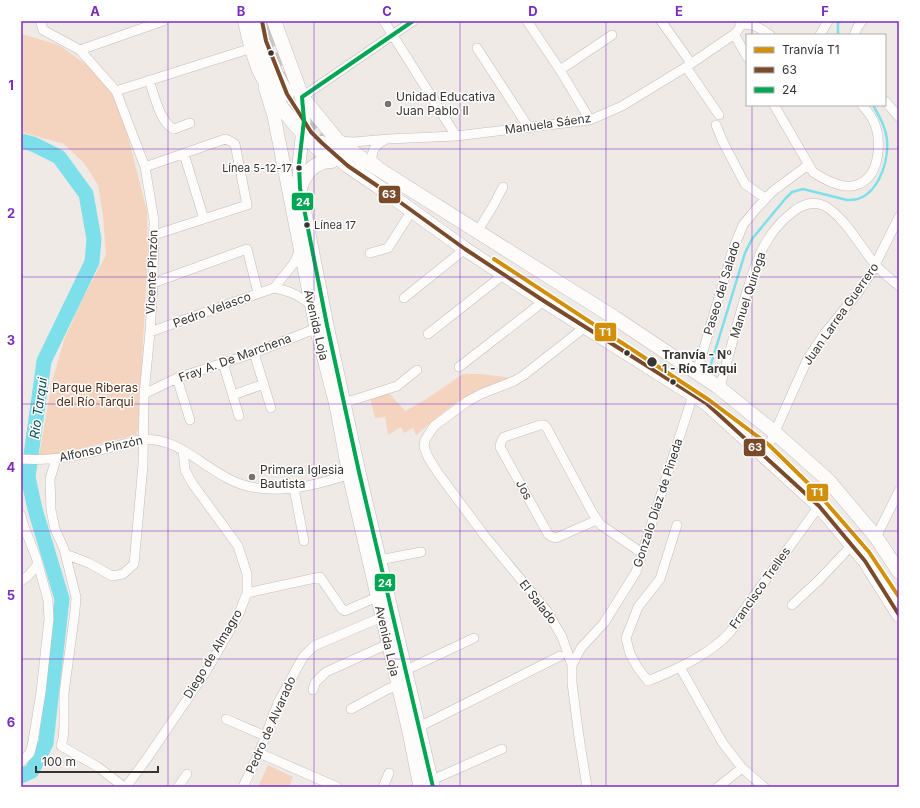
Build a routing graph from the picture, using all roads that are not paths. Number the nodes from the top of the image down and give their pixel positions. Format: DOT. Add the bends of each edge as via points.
graph roads {
  1 [pos="42,21"];
  2 [pos="245,21"];
  3 [pos="251,21"];
  4 [pos="274,21"];
  5 [pos="384,21"];
  6 [pos="412,21"];
  7 [pos="527,21"];
  8 [pos="661,21"];
  9 [pos="828,21"];
  10 [pos="862,21"];
  11 [pos="159,22"];
  12 [pos="740,23"];
  13 [pos="392,34"];
  14 [pos="734,34"];
  15 [pos="768,34"];
  16 [pos="821,34"];
  17 [pos="854,34"];
  18 [pos="612,35"];
  19 [pos="252,48"];
  20 [pos="477,48"];
  21 [pos="80,50"];
  22 [pos="746,55"];
  23 [pos="688,65"];
  24 [pos="560,70"];
  25 [pos="261,73"];
  26 [pos="149,80"];
  27 [pos="116,90"];
  28 [pos="287,94"];
  29 [pos="302,96"];
  30 [pos="886,102"];
  31 [pos="775,106"];
  32 [pos="863,106"];
  33 [pos="719,115"];
  34 [pos="899,117"];
  35 [pos="590,120"];
  36 [pos="190,123"];
  37 [pos="716,125"];
  38 [pos="529,128"];
  39 [pos="303,133"];
  40 [pos="456,136"];
  41 [pos="388,139"];
  42 [pos="328,141"];
  43 [pos="184,154"];
  44 [pos="332,161"];
  45 [pos="808,165"];
  46 [pos="145,166"];
  47 [pos="391,176"];
  48 [pos="503,187"];
  49 [pos="300,188"];
  50 [pos="765,198"];
  51 [pos="408,215"];
  52 [pos="899,217"];
  53 [pos="204,219"];
  54 [pos="478,232"];
  55 [pos="154,235"];
  56 [pos="446,235"];
  57 [pos="244,240"];
  58 [pos="502,247"];
  59 [pos="247,249"];
  60 [pos="465,249"];
  61 [pos="300,250"];
  62 [pos="370,252"];
  63 [pos="875,265"];
  64 [pos="503,275"];
  65 [pos="153,283"];
  66 [pos="899,286"];
  67 [pos="274,288"];
  68 [pos="258,294"];
  69 [pos="404,298"];
  70 [pos="544,301"];
  71 [pos="312,306"];
  72 [pos="321,326"];
  73 [pos="585,327"];
  74 [pos="150,332"];
  75 [pos="428,334"];
  76 [pos="254,353"];
  77 [pos="223,363"];
  78 [pos="459,367"];
  79 [pos="416,370"];
  80 [pos="699,373"];
  81 [pos="176,378"];
  82 [pos="264,384"];
  83 [pos="719,387"];
  84 [pos="144,394"];
  85 [pos="695,395"];
  86 [pos="233,396"];
  87 [pos="340,405"];
  88 [pos="271,408"];
  89 [pos="239,416"];
  90 [pos="190,420"];
  91 [pos="774,432"];
  92 [pos="142,439"];
  93 [pos="183,450"];
  94 [pos="764,456"];
  95 [pos="23,459"];
  96 [pos="56,459"];
  97 [pos="354,473"];
  98 [pos="294,488"];
  99 [pos="899,491"];
  100 [pos="819,506"];
  101 [pos="21,515"];
  102 [pos="597,520"];
  103 [pos="678,524"];
  104 [pos="876,537"];
  105 [pos="304,541"];
  106 [pos="852,545"];
  107 [pos="421,552"];
  108 [pos="642,553"];
  109 [pos="65,554"];
  110 [pos="379,560"];
  111 [pos="38,564"];
  112 [pos="899,572"];
  113 [pos="21,581"];
  114 [pos="247,593"];
  115 [pos="377,597"];
  116 [pos="792,605"];
  117 [pos="899,615"];
  118 [pos="382,617"];
  119 [pos="474,638"];
  120 [pos="388,644"];
  121 [pos="560,656"];
  122 [pos="572,665"];
  123 [pos="680,667"];
  124 [pos="406,670"];
  125 [pos="398,685"];
  126 [pos="313,690"];
  127 [pos="350,710"];
  128 [pos="226,719"];
  129 [pos="419,727"];
  130 [pos="265,736"];
  131 [pos="502,749"];
  132 [pos="258,753"];
  133 [pos="21,762"];
  134 [pos="742,768"];
  135 [pos="389,773"];
  136 [pos="187,774"];
  137 [pos="433,783"];
  138 [pos="125,787"];
  139 [pos="178,787"];
  140 [pos="243,787"];
  141 [pos="337,787"];
  142 [pos="383,787"];
  143 [pos="420,787"];
  144 [pos="587,787"];
  145 [pos="718,787"];
  146 [pos="764,787"];
  1 -- 21 [label="street, Vicente Pinzón" via="43,30"];
  2 -- 19 [label="main road"];
  3 -- 28 [label="main road"];
  4 -- 29 [label="main road"];
  5 -- 13 [label="street"];
  6 -- 13 [label="street"];
  7 -- 24 [label="street"];
  8 -- 23 [label="street"];
  9 -- 16 [label="street"];
  10 -- 17 [label="street"];
  11 -- 21 [label="street"];
  12 -- 14 [label="street" via="739,30"];
  12 -- 15 [label="street" via="755,26"];
  13 -- 29 [label="street"];
  13 -- 40 [label="street"];
  14 -- 22 [label="street"];
  14 -- 23 [label="street, Manuela Sáenz"];
  18 -- 24 [label="street"];
  19 -- 25 [label="main road"];
  19 -- 26 [label="street"];
  20 -- 38 [label="street"];
  21 -- 27 [label="street, Vicente Pinzón"];
  23 -- 33 [label="street"];
  23 -- 35 [label="street, Manuela Sáenz" via="622,106"];
  24 -- 35 [label="street"];
  25 -- 39 [label="main road" via="289,119"];
  25 -- 61 [label="main road, Avenida Loja" via="274,116"];
  26 -- 27 [label="street"];
  26 -- 36 [label="street" via="166,124 174,129"];
  27 -- 46 [label="street, Vicente Pinzón"];
  29 -- 39 [label="main road, Avenida Loja"];
  29 -- 42 [label="main road"];
  30 -- 34 [label="street"];
  31 -- 45 [label="street"];
  32 -- 45 [label="street" via="873,119 878,142 877,160 867,178 860,184 843,186 819,176"];
  35 -- 38 [label="street, Manuela Sáenz"];
  37 -- 50 [label="street" via="745,184"];
  38 -- 40 [label="street, Manuela Sáenz"];
  39 -- 44 [label="main road"];
  39 -- 49 [label="main road, Avenida Loja" via="299,164"];
  40 -- 41 [label="street, Manuela Sáenz"];
  41 -- 42 [label="street, Manuela Sáenz"];
  41 -- 47 [label="street" via="376,145 372,151 372,160"];
  42 -- 47 [label="main road"];
  42 -- 56 [label="main road" via="348,166"];
  42 -- 58 [label="main road" via="353,162 421,205"];
  43 -- 46 [label="street"];
  43 -- 53 [label="street"];
  43 -- 53 [label="street" via="225,139 235,144 247,205"];
  44 -- 49 [label="main road" via="324,161 308,171"];
  44 -- 51 [label="main road"];
  45 -- 50 [label="street, Paseo del Salado"];
  46 -- 55 [label="street, Vicente Pinzón"];
  47 -- 54 [label="main road"];
  48 -- 54 [label="street"];
  49 -- 72 [label="main road, Avenida Loja"];
  50 -- 80 [label="street, Paseo del Salado" via="746,221 735,242"];
  51 -- 56 [label="main road"];
  51 -- 62 [label="street" via="388,248"];
  52 -- 63 [label="street, Juan Larrea Guerrero"];
  53 -- 55 [label="street"];
  54 -- 58 [label="main road"];
  55 -- 65 [label="street, Vicente Pinzón"];
  56 -- 60 [label="main road"];
  57 -- 59 [label="street"];
  58 -- 80 [label="main road"];
  59 -- 65 [label="street"];
  59 -- 68 [label="street"];
  60 -- 64 [label="main road"];
  60 -- 69 [label="street"];
  61 -- 67 [label="street" via="294,263"];
  61 -- 71 [label="main road, Avenida Loja"];
  63 -- 66 [label="street, Manuel Quiroga"];
  63 -- 83 [label="street, Manuel Quiroga" via="846,226 829,209 815,204 796,210 779,225 761,251"];
  63 -- 91 [label="street, Juan Larrea Guerrero" via="862,287 813,351"];
  64 -- 70 [label="main road"];
  64 -- 75 [label="street"];
  65 -- 74 [label="street, Vicente Pinzón"];
  67 -- 68 [label="street, Pedro Velasco"];
  67 -- 71 [label="street" via="301,297"];
  68 -- 74 [label="street, Pedro Velasco"];
  70 -- 73 [label="main road"];
  70 -- 78 [label="street"];
  71 -- 72 [label="main road, Avenida Loja"];
  72 -- 76 [label="street, Fray A. De Marchena"];
  72 -- 87 [label="main road, Avenida Loja"];
  73 -- 85 [label="main road"];
  73 -- 122 [label="street, El Salado" via="519,378 471,398 434,426 426,436 424,444 428,457 484,535 553,620 566,645"];
  74 -- 84 [label="street, Vicente Pinzón"];
  76 -- 77 [label="street, Fray A. De Marchena"];
  76 -- 82 [label="street"];
  77 -- 81 [label="street, Fray A. De Marchena"];
  77 -- 86 [label="street"];
  79 -- 87 [label="street" via="397,386"];
  80 -- 83 [label="main road"];
  81 -- 84 [label="street, Fray A. De Marchena"];
  81 -- 90 [label="street"];
  82 -- 86 [label="street"];
  82 -- 88 [label="street"];
  83 -- 91 [label="main road"];
  84 -- 92 [label="street, Vicente Pinzón"];
  85 -- 94 [label="main road"];
  85 -- 108 [label="street, Gonzalo Díaz de Pineda"];
  86 -- 89 [label="street"];
  87 -- 97 [label="main road, Avenida Loja"];
  91 -- 94 [label="street, Juan Larrea Guerrero"];
  91 -- 104 [label="main road" via="828,480"];
  92 -- 93 [label="street, Alfonso Pinzón" via="161,440"];
  92 -- 96 [label="street, Alfonso Pinzón"];
  92 -- 109 [label="street, Vicente Pinzón" via="134,564 123,574 112,576 89,563"];
  93 -- 98 [label="street, Alfonso Pinzón" via="228,479 245,486 272,490"];
  93 -- 114 [label="street, Diego de Almagro" via="190,480 238,546 247,574"];
  94 -- 100 [label="main road"];
  95 -- 96 [label="street, Alfonso Pinzón"];
  96 -- 109 [label="street" via="50,479 51,510"];
  97 -- 98 [label="street, Alfonso Pinzón"];
  97 -- 110 [label="main road, Avenida Loja"];
  97 -- 115 [label="main road, Avenida Loja"];
  98 -- 105 [label="street"];
  99 -- 104 [label="street"];
  100 -- 106 [label="main road"];
  100 -- 123 [label="street, Francisco Trelles" via="731,630 715,646"];
  101 -- 111 [label="street"];
  102 -- 102 [label="street, Jos" via="547,428 540,424 504,437 500,447 552,538"];
  102 -- 108 [label="street"];
  103 -- 123 [label="street, Francisco Trelles" via="660,579 638,607 626,638 633,659 648,681"];
  104 -- 112 [label="main road"];
  106 -- 116 [label="street"];
  106 -- 117 [label="main road"];
  107 -- 110 [label="street"];
  108 -- 122 [label="street, Gonzalo Díaz de Pineda" via="636,572 604,623 581,648"];
  109 -- 138 [label="street" via="76,597 64,693 61,746"];
  110 -- 124 [label="main road, Avenida Loja"];
  111 -- 113 [label="street"];
  111 -- 133 [label="street" via="48,600 49,619 33,741 30,753"];
  114 -- 115 [label="street" via="320,577 346,611"];
  114 -- 138 [label="street, Diego de Almagro" via="238,616 207,670"];
  115 -- 118 [label="main road, Avenida Loja"];
  118 -- 120 [label="main road, Avenida Loja"];
  118 -- 130 [label="street, Pedro de Alvarado" via="314,646 303,657 278,703"];
  119 -- 124 [label="street"];
  120 -- 125 [label="main road, Avenida Loja"];
  120 -- 126 [label="street" via="326,672"];
  121 -- 129 [label="street"];
  122 -- 144 [label="street, El Salado" via="571,674"];
  123 -- 134 [label="street" via="722,742"];
  124 -- 129 [label="main road, Avenida Loja"];
  125 -- 127 [label="street"];
  125 -- 143 [label="main road, Avenida Loja"];
  128 -- 130 [label="street"];
  129 -- 137 [label="main road, Avenida Loja"];
  130 -- 132 [label="street, Pedro de Alvarado"];
  131 -- 137 [label="street"];
  132 -- 140 [label="street, Pedro de Alvarado"];
  132 -- 141 [label="street"];
  134 -- 145 [label="street"];
  134 -- 146 [label="street"];
  135 -- 142 [label="street"];
  136 -- 139 [label="street"];
}
